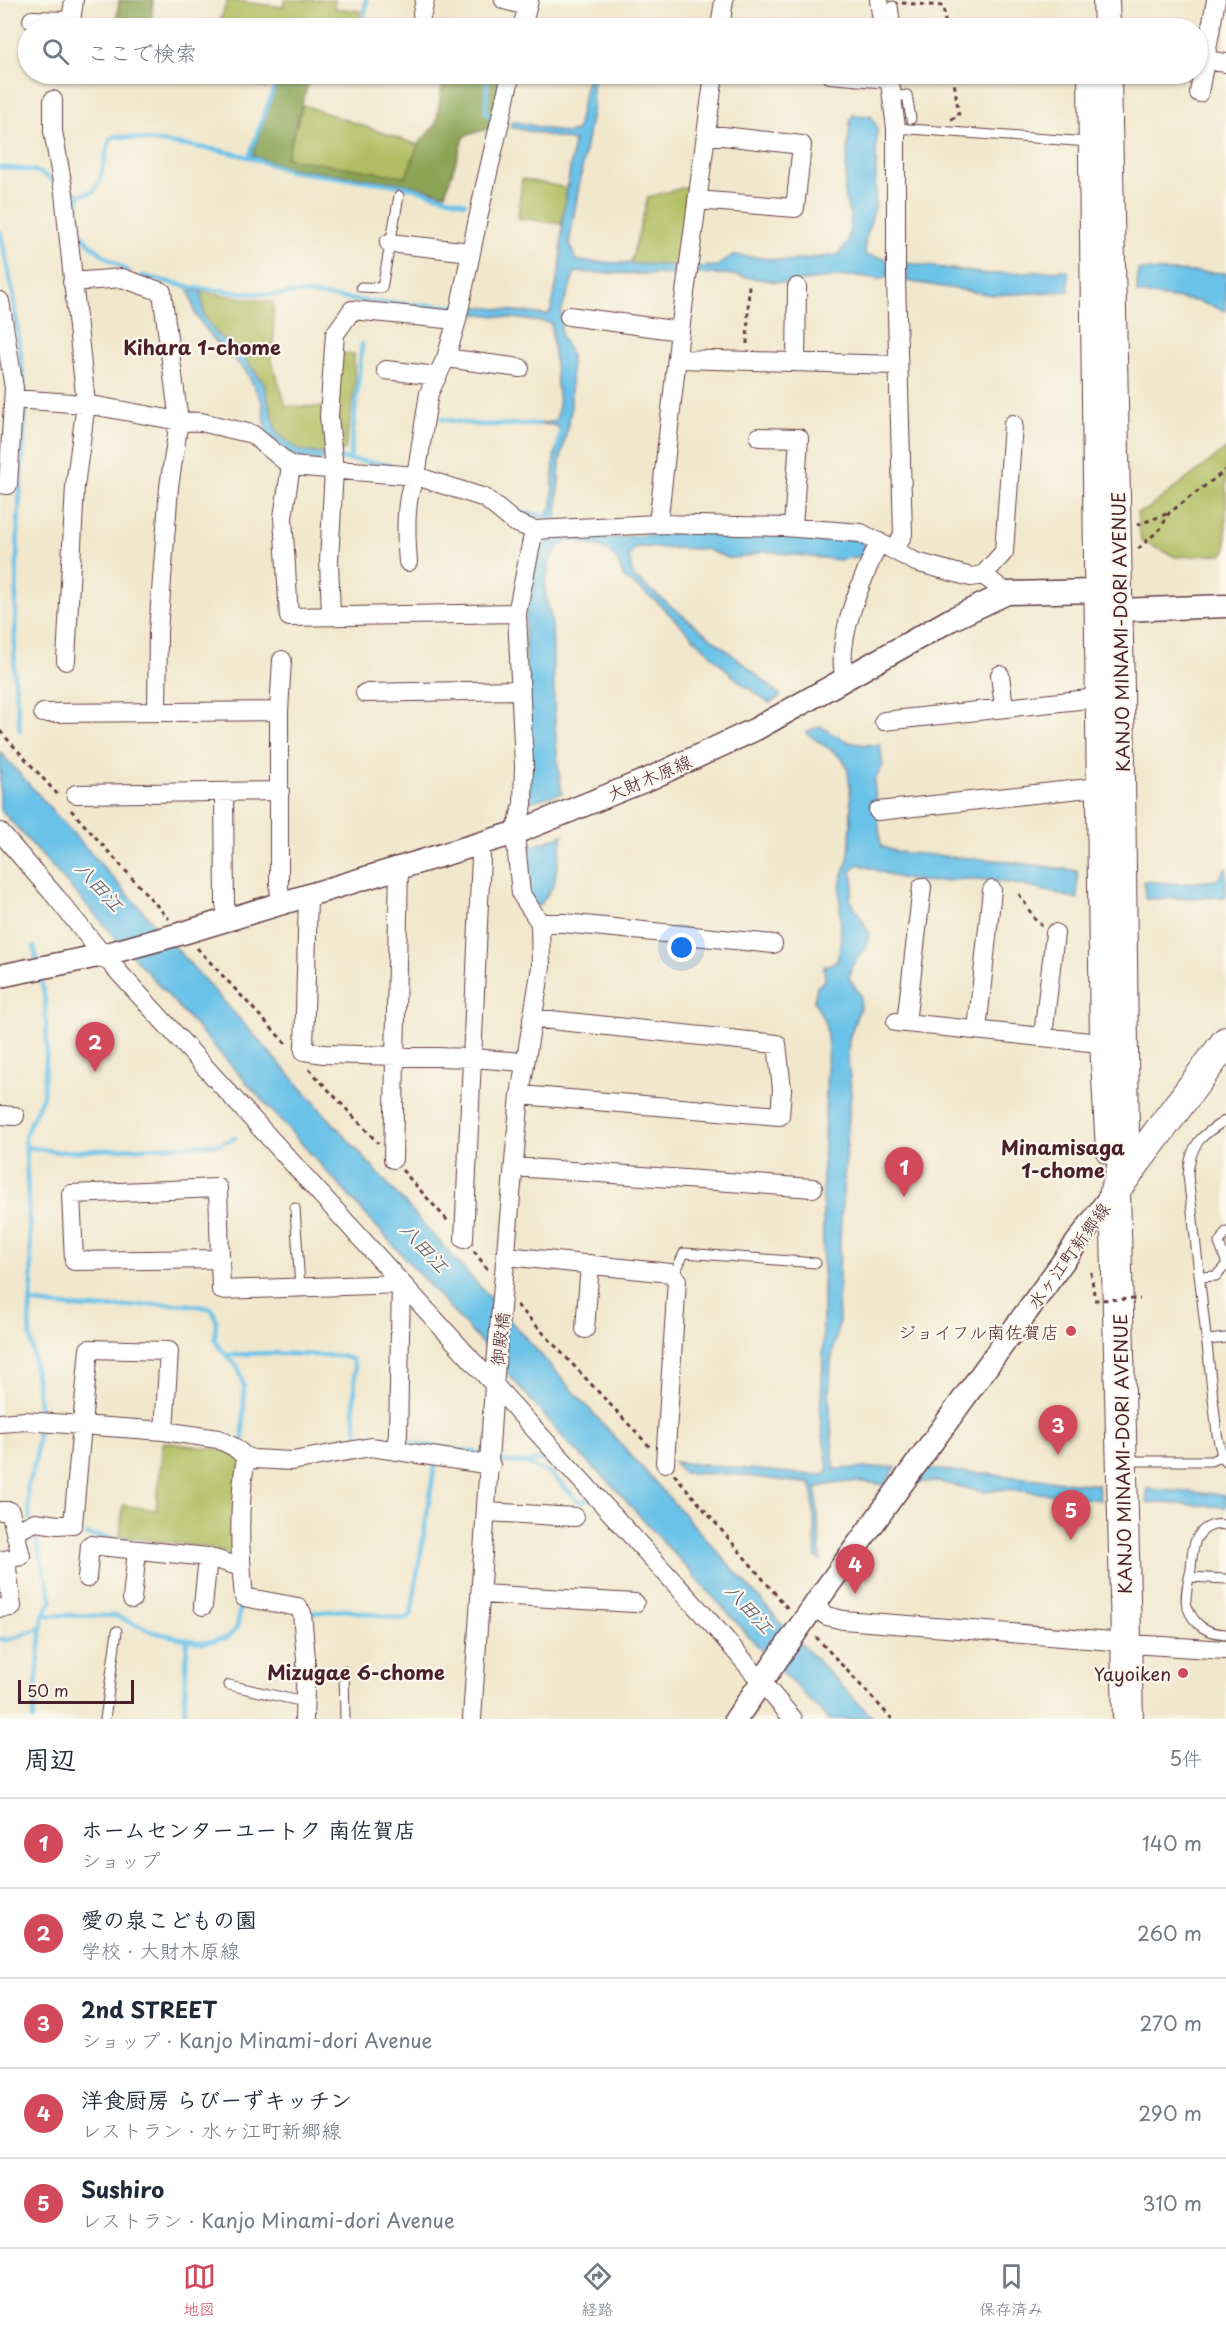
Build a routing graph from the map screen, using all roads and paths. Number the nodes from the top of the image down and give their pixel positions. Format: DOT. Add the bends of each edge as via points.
graph roads {
  1 [pos="74,0"];
  2 [pos="504,0"];
  3 [pos="724,0"];
  4 [pos="1091,0"];
  5 [pos="1106,0"];
  6 [pos="1216,0"];
  7 [pos="528,3"];
  8 [pos="886,3"];
  9 [pos="71,18"];
  10 [pos="524,18"];
  11 [pos="721,18"];
  12 [pos="884,18"];
  13 [pos="892,18"];
  14 [pos="945,18"];
  15 [pos="1091,18"];
  16 [pos="1107,18"];
  17 [pos="1208,44"];
  18 [pos="1208,60"];
  19 [pos="1226,63"];
  20 [pos="509,84"];
  21 [pos="713,84"];
  22 [pos="890,84"];
  23 [pos="954,84"];
  24 [pos="1091,84"];
  25 [pos="1108,84"];
  26 [pos="1201,84"];
  27 [pos="1199,93"];
  28 [pos="53,100"];
  29 [pos="943,119"];
  30 [pos="903,124"];
  31 [pos="706,134"];
  32 [pos="1092,142"];
  33 [pos="399,196"];
  34 [pos="697,200"];
  35 [pos="389,243"];
  36 [pos="471,252"];
  37 [pos="72,282"];
  38 [pos="749,284"];
  39 [pos="361,287"];
  40 [pos="797,287"];
  41 [pos="1,309"];
  42 [pos="459,311"];
  43 [pos="569,316"];
  44 [pos="680,331"];
  45 [pos="446,358"];
  46 [pos="678,359"];
  47 [pos="746,361"];
  48 [pos="796,362"];
  49 [pos="898,365"];
  50 [pos="520,368"];
  51 [pos="386,370"];
  52 [pos="437,376"];
  53 [pos="14,399"];
  54 [pos="86,404"];
  55 [pos="179,421"];
  56 [pos="1014,424"];
  57 [pos="759,437"];
  58 [pos="291,466"];
  59 [pos="334,470"];
  60 [pos="417,470"];
  61 [pos="1226,470"];
  62 [pos="0,484"];
  63 [pos="1169,513"];
  64 [pos="657,524"];
  65 [pos="1133,527"];
  66 [pos="793,528"];
  67 [pos="548,529"];
  68 [pos="887,546"];
  69 [pos="1134,552"];
  70 [pos="408,562"];
  71 [pos="983,575"];
  72 [pos="1096,591"];
  73 [pos="1006,593"];
  74 [pos="1226,606"];
  75 [pos="1120,610"];
  76 [pos="517,613"];
  77 [pos="331,615"];
  78 [pos="282,660"];
  79 [pos="66,661"];
  80 [pos="1000,675"];
  81 [pos="845,678"];
  82 [pos="521,690"];
  83 [pos="365,693"];
  84 [pos="1098,698"];
  85 [pos="1004,707"];
  86 [pos="158,711"];
  87 [pos="279,711"];
  88 [pos="43,713"];
  89 [pos="884,721"];
  90 [pos="0,730"];
  91 [pos="1098,787"];
  92 [pos="280,791"];
  93 [pos="224,793"];
  94 [pos="69,800"];
  95 [pos="878,811"];
  96 [pos="0,832"];
  97 [pos="515,833"];
  98 [pos="479,844"];
  99 [pos="399,868"];
  100 [pos="922,887"];
  101 [pos="992,890"];
  102 [pos="308,896"];
  103 [pos="281,904"];
  104 [pos="228,920"];
  105 [pos="540,923"];
  106 [pos="183,933"];
  107 [pos="1055,933"];
  108 [pos="773,944"];
  109 [pos="103,955"];
  110 [pos="0,976"];
  111 [pos="532,1018"];
  112 [pos="977,1030"];
  113 [pos="1043,1036"];
  114 [pos="1113,1042"];
  115 [pos="1226,1042"];
  116 [pos="289,1047"];
  117 [pos="396,1056"];
  118 [pos="472,1058"];
  119 [pos="524,1062"];
  120 [pos="305,1065"];
  121 [pos="520,1095"];
  122 [pos="1226,1120"];
  123 [pos="393,1159"];
  124 [pos="514,1167"];
  125 [pos="813,1188"];
  126 [pos="1115,1190"];
  127 [pos="295,1208"];
  128 [pos="1226,1232"];
  129 [pos="465,1239"];
  130 [pos="507,1256"];
  131 [pos="220,1259"];
  132 [pos="816,1263"];
  133 [pos="1226,1263"];
  134 [pos="590,1264"];
  135 [pos="1091,1272"];
  136 [pos="673,1277"];
  137 [pos="1200,1277"];
  138 [pos="401,1284"];
  139 [pos="300,1288"];
  140 [pos="504,1291"];
  141 [pos="1140,1299"];
  142 [pos="585,1329"];
  143 [pos="1226,1338"];
  144 [pos="1208,1340"];
  145 [pos="495,1386"];
  146 [pos="0,1423"];
  147 [pos="82,1426"];
  148 [pos="164,1431"];
  149 [pos="1222,1433"];
  150 [pos="397,1444"];
  151 [pos="249,1458"];
  152 [pos="1224,1458"];
  153 [pos="491,1459"];
  154 [pos="1122,1461"];
  155 [pos="665,1463"];
  156 [pos="0,1512"];
  157 [pos="487,1512"];
  158 [pos="575,1517"];
  159 [pos="73,1524"];
  160 [pos="1226,1525"];
  161 [pos="26,1526"];
  162 [pos="90,1545"];
  163 [pos="137,1550"];
  164 [pos="208,1557"];
  165 [pos="3,1561"];
  166 [pos="241,1566"];
  167 [pos="1190,1577"];
  168 [pos="87,1578"];
  169 [pos="1226,1580"];
  170 [pos="481,1594"];
  171 [pos="132,1599"];
  172 [pos="635,1603"];
  173 [pos="203,1606"];
  174 [pos="813,1607"];
  175 [pos="0,1608"];
  176 [pos="117,1631"];
  177 [pos="811,1631"];
  178 [pos="1226,1634"];
  179 [pos="1126,1644"];
  180 [pos="1226,1650"];
  181 [pos="344,1671"];
  182 [pos="761,1683"];
  183 [pos="229,1685"];
  184 [pos="300,1707"];
  185 [pos="105,1719"];
  186 [pos="345,1719"];
  187 [pos="472,1719"];
  188 [pos="736,1719"];
  189 [pos="793,1719"];
  190 [pos="892,1719"];
  191 [pos="1128,1719"];
  1 -- 9 [label="street"];
  2 -- 7 [label="street"];
  3 -- 11 [label="street"];
  4 -- 15 [label="main road"];
  5 -- 16 [label="main road"];
  6 -- 17 [label="street"];
  7 -- 10 [label="street"];
  8 -- 12 [label="street"];
  8 -- 13 [label="lane"];
  8 -- 14 [label="path" via="943,6"];
  18 -- 19 [label="street"];
  20 -- 36 [label="street"];
  21 -- 31 [label="street"];
  22 -- 30 [label="street"];
  23 -- 29 [label="path" via="959,116"];
  24 -- 32 [label="main road, KANJO MINAMI-DORI AVENUE"];
  25 -- 75 [label="main road, KANJO MINAMI-DORI AVENUE"];
  26 -- 27 [label="street"];
  28 -- 37 [label="street" via="53,131"];
  30 -- 32 [label="lane"];
  30 -- 49 [label="street" via="896,272"];
  31 -- 34 [label="street"];
  31 -- 34 [label="street" via="801,145 795,208"];
  32 -- 72 [label="main road, KANJO MINAMI-DORI AVENUE"];
  33 -- 35 [label="lane"];
  34 -- 44 [label="street"];
  35 -- 36 [label="street"];
  35 -- 39 [label="lane" via="382,288"];
  36 -- 42 [label="street"];
  37 -- 54 [label="street"];
  37 -- 55 [label="street" via="122,278 162,292"];
  38 -- 47 [label="path"];
  40 -- 48 [label="street"];
  41 -- 53 [label="street"];
  42 -- 45 [label="street"];
  42 -- 59 [label="street" via="352,310 335,334 329,416"];
  43 -- 44 [label="street"];
  44 -- 46 [label="street"];
  45 -- 50 [label="street"];
  45 -- 52 [label="street"];
  46 -- 47 [label="street"];
  46 -- 64 [label="street"];
  47 -- 48 [label="street"];
  48 -- 49 [label="street"];
  49 -- 68 [label="street" via="903,534"];
  51 -- 52 [label="street"];
  52 -- 60 [label="street" via="429,393"];
  53 -- 54 [label="street"];
  53 -- 62 [label="street" via="8,484"];
  54 -- 55 [label="street"];
  54 -- 79 [label="street" via="75,486"];
  55 -- 58 [label="street" via="252,434"];
  55 -- 86 [label="street" via="158,632"];
  56 -- 71 [label="street" via="1004,552"];
  57 -- 66 [label="street" via="799,438"];
  58 -- 59 [label="street"];
  58 -- 77 [label="street" via="283,517 289,617"];
  59 -- 60 [label="street"];
  59 -- 77 [label="street" via="329,561"];
  60 -- 67 [label="street" via="485,498 514,522"];
  60 -- 70 [label="street" via="411,484"];
  61 -- 63 [label="path"];
  63 -- 65 [label="path"];
  63 -- 69 [label="path" via="1161,528"];
  64 -- 66 [label="street"];
  64 -- 67 [label="street"];
  66 -- 68 [label="street" via="861,533"];
  67 -- 76 [label="street"];
  68 -- 71 [label="street" via="916,562 971,577"];
  68 -- 81 [label="street" via="853,603 842,665"];
  71 -- 73 [label="street"];
  72 -- 73 [label="street, 大財木原線"];
  72 -- 75 [label="street"];
  72 -- 84 [label="main road, KANJO MINAMI-DORI AVENUE"];
  73 -- 81 [label="street, 大財木原線"];
  74 -- 75 [label="street"];
  75 -- 114 [label="main road, KANJO MINAMI-DORI AVENUE"];
  76 -- 77 [label="street"];
  76 -- 82 [label="street"];
  78 -- 87 [label="street"];
  80 -- 85 [label="street"];
  81 -- 97 [label="street, 大財木原線" via="704,754"];
  82 -- 83 [label="street"];
  82 -- 97 [label="street" via="523,804"];
  84 -- 85 [label="street"];
  84 -- 91 [label="main road, KANJO MINAMI-DORI AVENUE"];
  85 -- 89 [label="street"];
  86 -- 87 [label="street"];
  86 -- 88 [label="street"];
  87 -- 92 [label="street"];
  90 -- 94 [label="path"];
  91 -- 95 [label="street"];
  91 -- 114 [label="main road, KANJO MINAMI-DORI AVENUE"];
  92 -- 93 [label="street"];
  92 -- 103 [label="street"];
  93 -- 94 [label="street"];
  93 -- 104 [label="street"];
  94 -- 106 [label="path"];
  96 -- 109 [label="street"];
  97 -- 98 [label="street, 大財木原線"];
  97 -- 105 [label="street" via="521,894"];
  98 -- 99 [label="street, 大財木原線"];
  98 -- 118 [label="street"];
  99 -- 102 [label="street, 大財木原線"];
  99 -- 117 [label="street"];
  100 -- 112 [label="street" via="901,1022"];
  101 -- 112 [label="street"];
  102 -- 103 [label="street, 大財木原線"];
  102 -- 117 [label="street" via="304,1051"];
  103 -- 104 [label="street, 大財木原線"];
  104 -- 106 [label="street, 大財木原線"];
  105 -- 108 [label="street" via="564,922"];
  105 -- 111 [label="street, 御殿橋" via="541,967"];
  106 -- 109 [label="street, 大財木原線"];
  106 -- 116 [label="path"];
  107 -- 113 [label="street"];
  109 -- 110 [label="street"];
  109 -- 138 [label="street"];
  111 -- 119 [label="street, 御殿橋"];
  111 -- 121 [label="street" via="777,1044 782,1089 780,1116"];
  112 -- 113 [label="street"];
  113 -- 114 [label="street"];
  114 -- 126 [label="main road, KANJO MINAMI-DORI AVENUE" via="1109,1160"];
  115 -- 126 [label="highway"];
  117 -- 118 [label="street"];
  117 -- 123 [label="street"];
  118 -- 119 [label="street"];
  118 -- 129 [label="street"];
  119 -- 121 [label="street, 御殿橋"];
  120 -- 123 [label="path"];
  121 -- 124 [label="street, 御殿橋"];
  122 -- 137 [label="lane" via="1204,1133 1189,1162"];
  123 -- 129 [label="path"];
  124 -- 125 [label="street"];
  124 -- 130 [label="street, 御殿橋"];
  126 -- 154 [label="highway, KANJO MINAMI-DORI AVENUE"];
  126 -- 174 [label="street, 水ヶ江町新郷線"];
  127 -- 139 [label="lane"];
  128 -- 133 [label="lane" via="1219,1243"];
  129 -- 140 [label="path"];
  130 -- 134 [label="street"];
  130 -- 140 [label="street, 御殿橋"];
  131 -- 131 [label="street" via="218,1188 71,1194 74,1261"];
  131 -- 139 [label="street" via="221,1290"];
  132 -- 136 [label="lane" via="684,1253"];
  133 -- 137 [label="lane" via="1216,1276"];
  134 -- 136 [label="street" via="670,1273"];
  134 -- 142 [label="street"];
  135 -- 141 [label="path, bridge" via="1094,1300"];
  136 -- 155 [label="street" via="677,1280"];
  137 -- 144 [label="lane"];
  138 -- 139 [label="street"];
  138 -- 145 [label="street"];
  138 -- 150 [label="street"];
  140 -- 145 [label="street, 御殿橋"];
  143 -- 144 [label="lane"];
  144 -- 149 [label="lane"];
  145 -- 153 [label="street, 御殿橋"];
  145 -- 182 [label="street"];
  146 -- 147 [label="street"];
  147 -- 148 [label="street"];
  147 -- 148 [label="street" via="89,1349 168,1351"];
  147 -- 159 [label="street"];
  148 -- 151 [label="street" via="218,1439"];
  149 -- 152 [label="lane"];
  150 -- 151 [label="street" via="292,1461"];
  150 -- 153 [label="street"];
  151 -- 166 [label="street" via="240,1499"];
  152 -- 154 [label="lane"];
  153 -- 157 [label="street, 御殿橋"];
  154 -- 179 [label="highway, KANJO MINAMI-DORI AVENUE"];
  156 -- 161 [label="street" via="10,1511"];
  157 -- 158 [label="street"];
  157 -- 170 [label="street, 御殿橋"];
  159 -- 161 [label="street"];
  159 -- 162 [label="street"];
  160 -- 167 [label="lane" via="1216,1523 1197,1538"];
  161 -- 165 [label="street" via="21,1556"];
  162 -- 163 [label="street"];
  162 -- 168 [label="street"];
  163 -- 164 [label="street"];
  163 -- 171 [label="street"];
  164 -- 166 [label="street"];
  164 -- 173 [label="street"];
  165 -- 175 [label="street" via="12,1607"];
  166 -- 184 [label="street" via="244,1597 298,1606 302,1612 306,1659"];
  167 -- 169 [label="lane"];
  167 -- 178 [label="lane" via="1186,1605 1199,1626 1209,1633"];
  170 -- 172 [label="street"];
  170 -- 187 [label="street, 御殿橋"];
  174 -- 179 [label="street" via="843,1620"];
  174 -- 182 [label="street"];
  176 -- 185 [label="lane"];
  177 -- 190 [label="path"];
  179 -- 180 [label="street"];
  179 -- 191 [label="highway, KANJO MINAMI-DORI AVENUE"];
  181 -- 186 [label="lane"];
  182 -- 188 [label="street"];
  182 -- 189 [label="street"];
  183 -- 184 [label="lane"];
}
